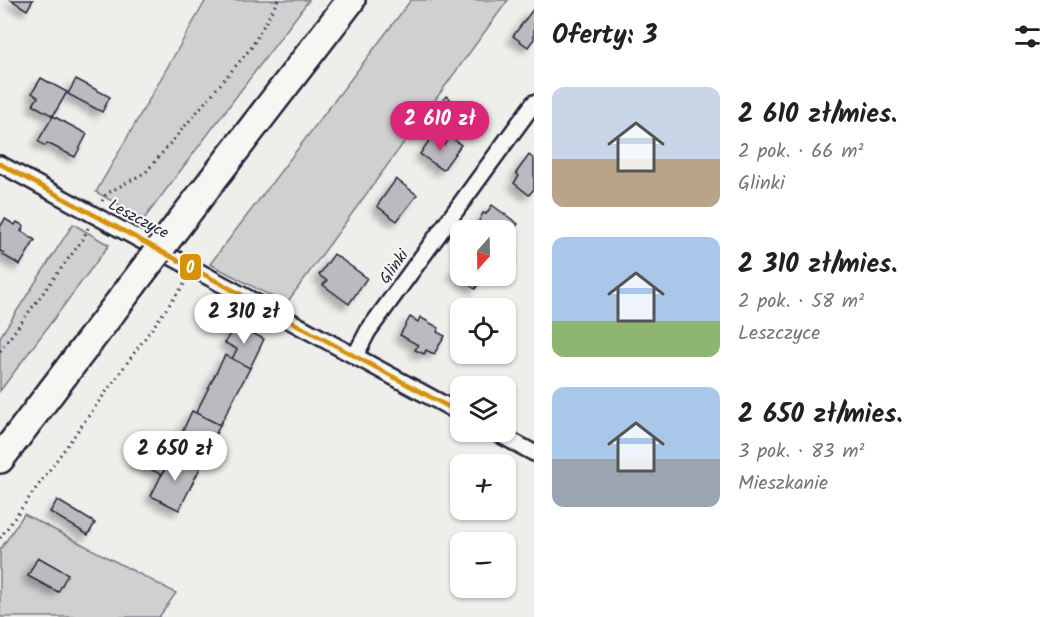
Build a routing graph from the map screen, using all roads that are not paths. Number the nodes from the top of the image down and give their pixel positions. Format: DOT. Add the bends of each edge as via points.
graph roads {
  1 [pos="351,0"];
  2 [pos="534,103"];
  3 [pos="0,164"];
  4 [pos="355,356"];
  5 [pos="450,408"];
  6 [pos="514,442"];
  7 [pos="534,453"];
  8 [pos="0,459"];
  1 -- 8 [label="highway, bridge"];
  2 -- 4 [label="street, Glinki" via="368,331"];
  3 -- 4 [label="street, Leszczyce"];
  4 -- 5 [label="street"];
  6 -- 7 [label="street"];
}
